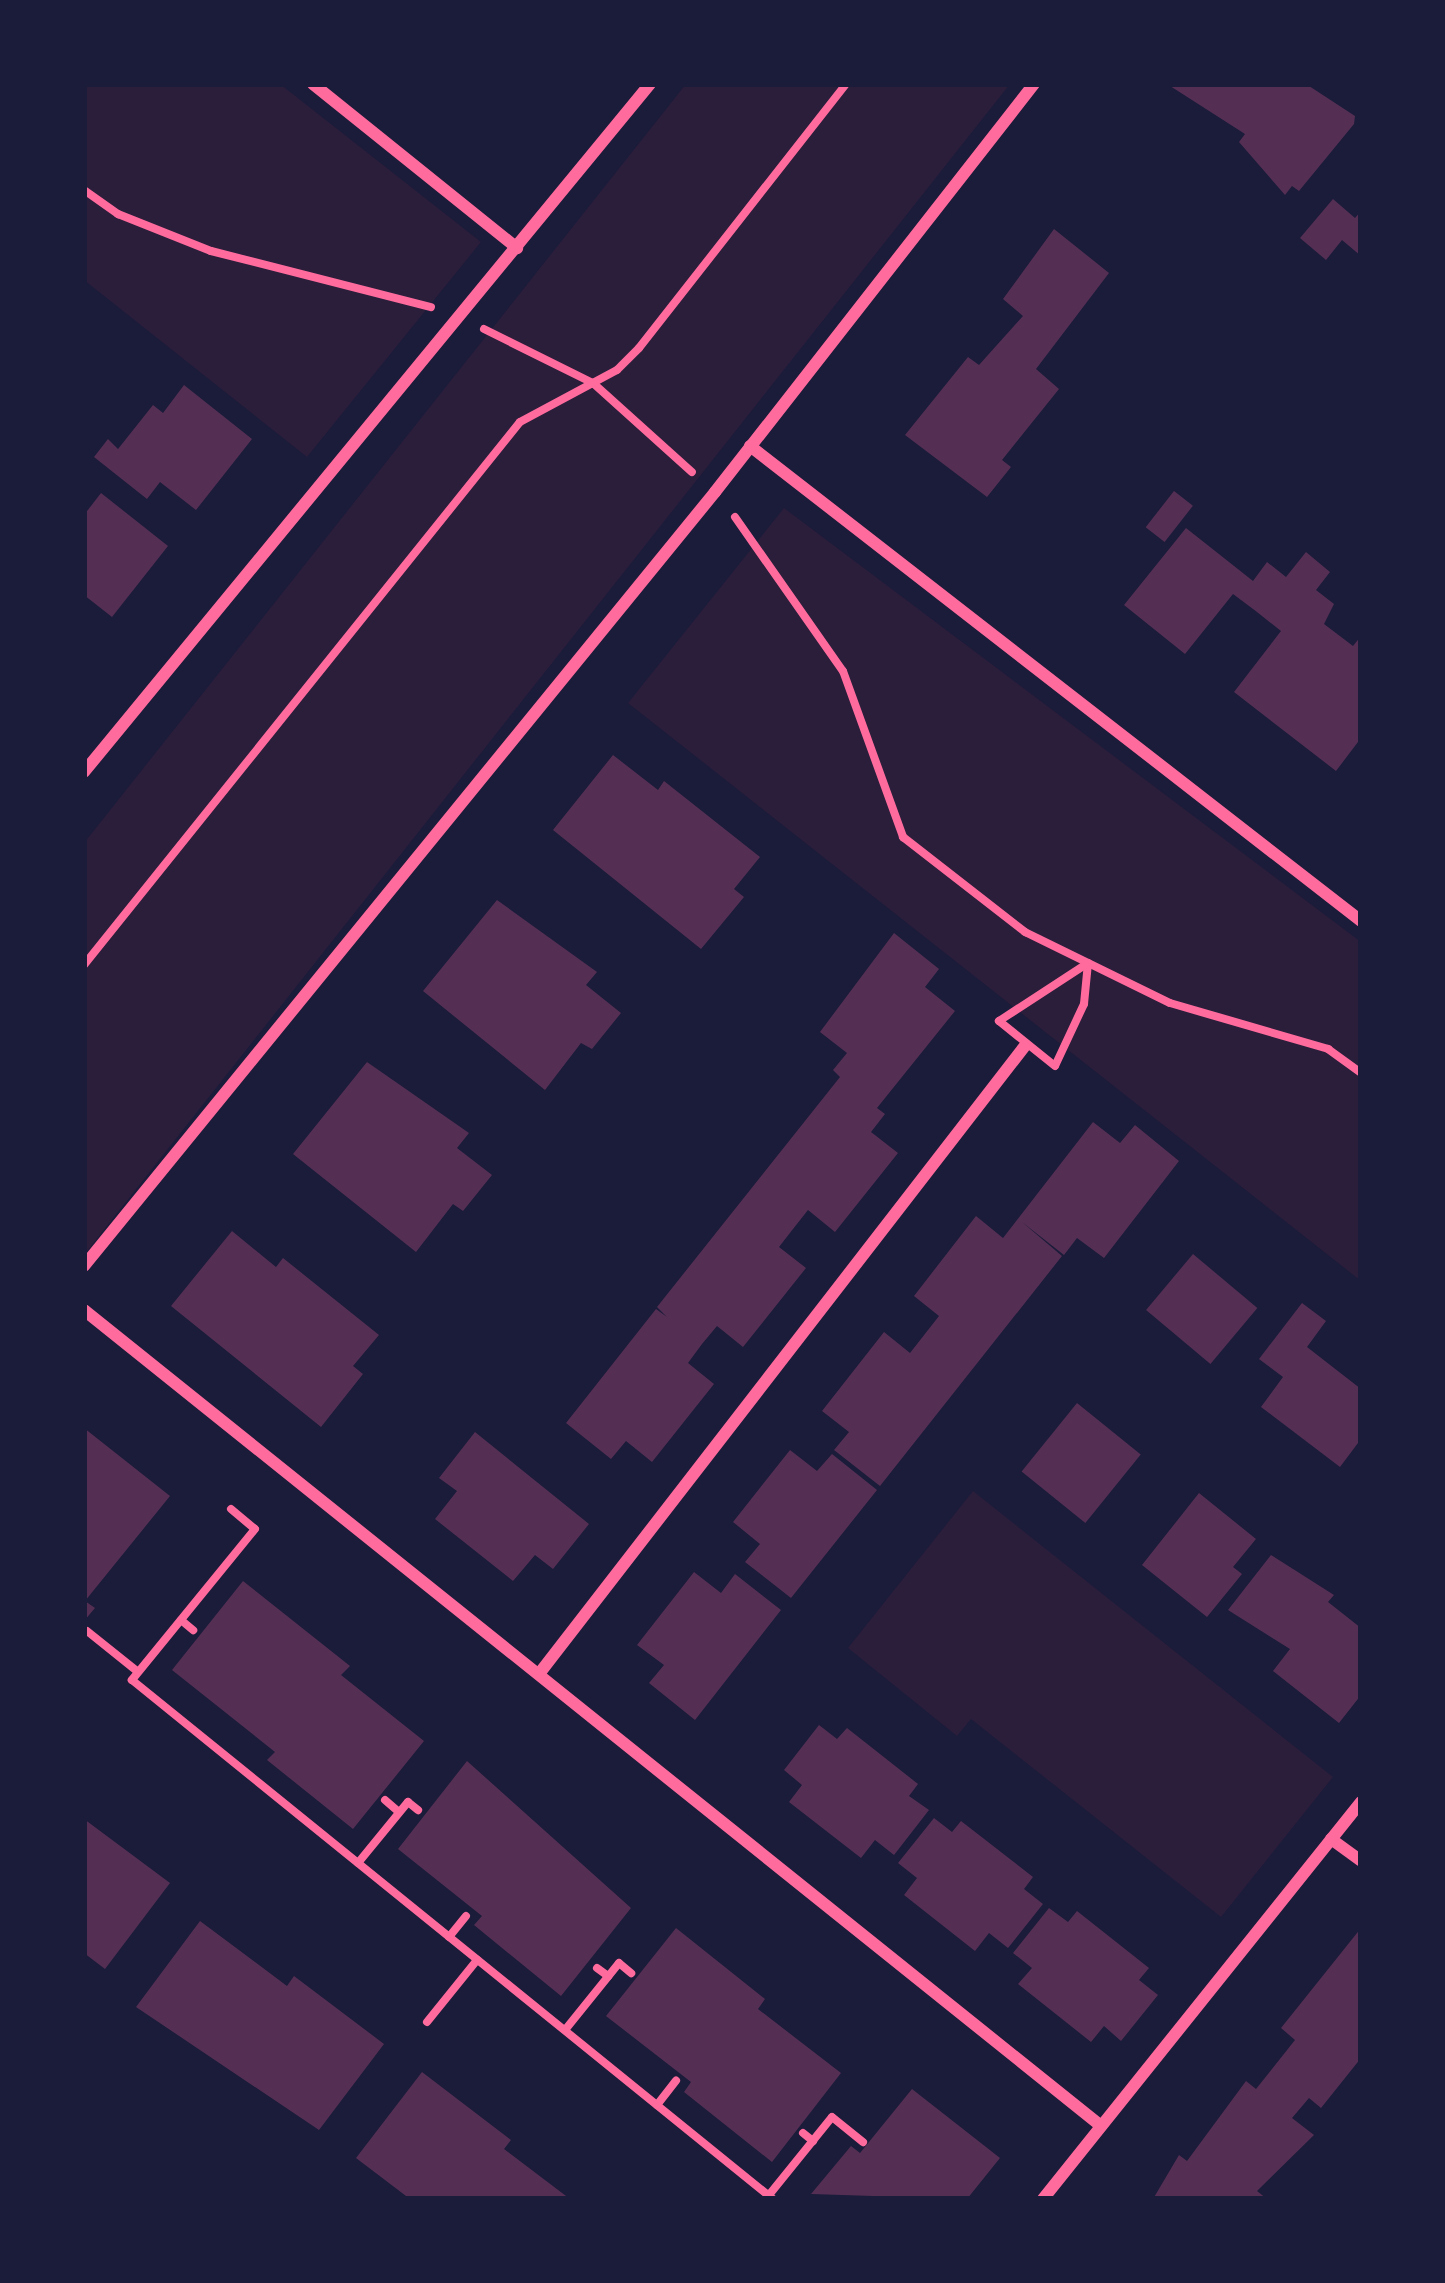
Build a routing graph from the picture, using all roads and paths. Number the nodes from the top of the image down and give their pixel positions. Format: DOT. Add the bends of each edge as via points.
graph roads {
  1 [pos="313,84"];
  2 [pos="650,84"];
  3 [pos="846,84"];
  4 [pos="1034,84"];
  5 [pos="84,190"];
  6 [pos="517,248"];
  7 [pos="461,316"];
  8 [pos="593,383"];
  9 [pos="750,446"];
  10 [pos="715,492"];
  11 [pos="84,772"];
  12 [pos="1361,921"];
  13 [pos="1088,963"];
  14 [pos="84,965"];
  15 [pos="999,1021"];
  16 [pos="1024,1047"];
  17 [pos="1054,1066"];
  18 [pos="1361,1072"];
  19 [pos="84,1266"];
  20 [pos="84,1310"];
  21 [pos="231,1509"];
  22 [pos="181,1620"];
  23 [pos="193,1630"];
  24 [pos="87,1631"];
  25 [pos="542,1670"];
  26 [pos="138,1672"];
  27 [pos="385,1801"];
  28 [pos="1361,1802"];
  29 [pos="418,1810"];
  30 [pos="399,1812"];
  31 [pos="1331,1838"];
  32 [pos="1361,1861"];
  33 [pos="358,1863"];
  34 [pos="466,1916"];
  35 [pos="449,1937"];
  36 [pos="477,1960"];
  37 [pos="597,1968"];
  38 [pos="631,1973"];
  39 [pos="608,1976"];
  40 [pos="427,2023"];
  41 [pos="565,2030"];
  42 [pos="676,2081"];
  43 [pos="657,2105"];
  44 [pos="1101,2126"];
  45 [pos="803,2133"];
  46 [pos="813,2141"];
  47 [pos="863,2142"];
  48 [pos="771,2197"];
  49 [pos="1043,2199"];
  1 -- 6 [label="street"];
  2 -- 6 [label="street"];
  3 -- 8 [label="path" via="639,348"];
  4 -- 9 [label="street"];
  5 -- 7 [label="path" via="118,214 211,251"];
  6 -- 7 [label="street"];
  7 -- 8 [label="path"];
  7 -- 11 [label="street"];
  8 -- 10 [label="path"];
  8 -- 14 [label="path" via="520,422"];
  9 -- 10 [label="street"];
  9 -- 12 [label="street"];
  10 -- 13 [label="path" via="802,602 843,671 903,837 1025,932"];
  10 -- 19 [label="street"];
  13 -- 15 [label="path"];
  13 -- 17 [label="path" via="1084,1004"];
  13 -- 18 [label="path" via="1170,1003 1328,1049"];
  16 -- 25 [label="street"];
  20 -- 25 [label="street"];
  21 -- 22 [label="path" via="254,1529"];
  22 -- 23 [label="path"];
  22 -- 26 [label="path"];
  24 -- 26 [label="path"];
  25 -- 44 [label="street"];
  26 -- 33 [label="path" via="132,1680"];
  27 -- 30 [label="path"];
  28 -- 31 [label="street"];
  29 -- 30 [label="path" via="408,1802"];
  30 -- 33 [label="path"];
  31 -- 32 [label="street"];
  31 -- 44 [label="street"];
  33 -- 35 [label="path"];
  34 -- 35 [label="path"];
  35 -- 36 [label="path"];
  36 -- 40 [label="path"];
  36 -- 41 [label="path"];
  37 -- 39 [label="path"];
  38 -- 39 [label="path" via="619,1963"];
  39 -- 41 [label="path"];
  41 -- 43 [label="path"];
  42 -- 43 [label="path"];
  43 -- 48 [label="path"];
  44 -- 49 [label="street"];
  45 -- 46 [label="path"];
  46 -- 47 [label="path" via="832,2117"];
  46 -- 48 [label="path"];
}
